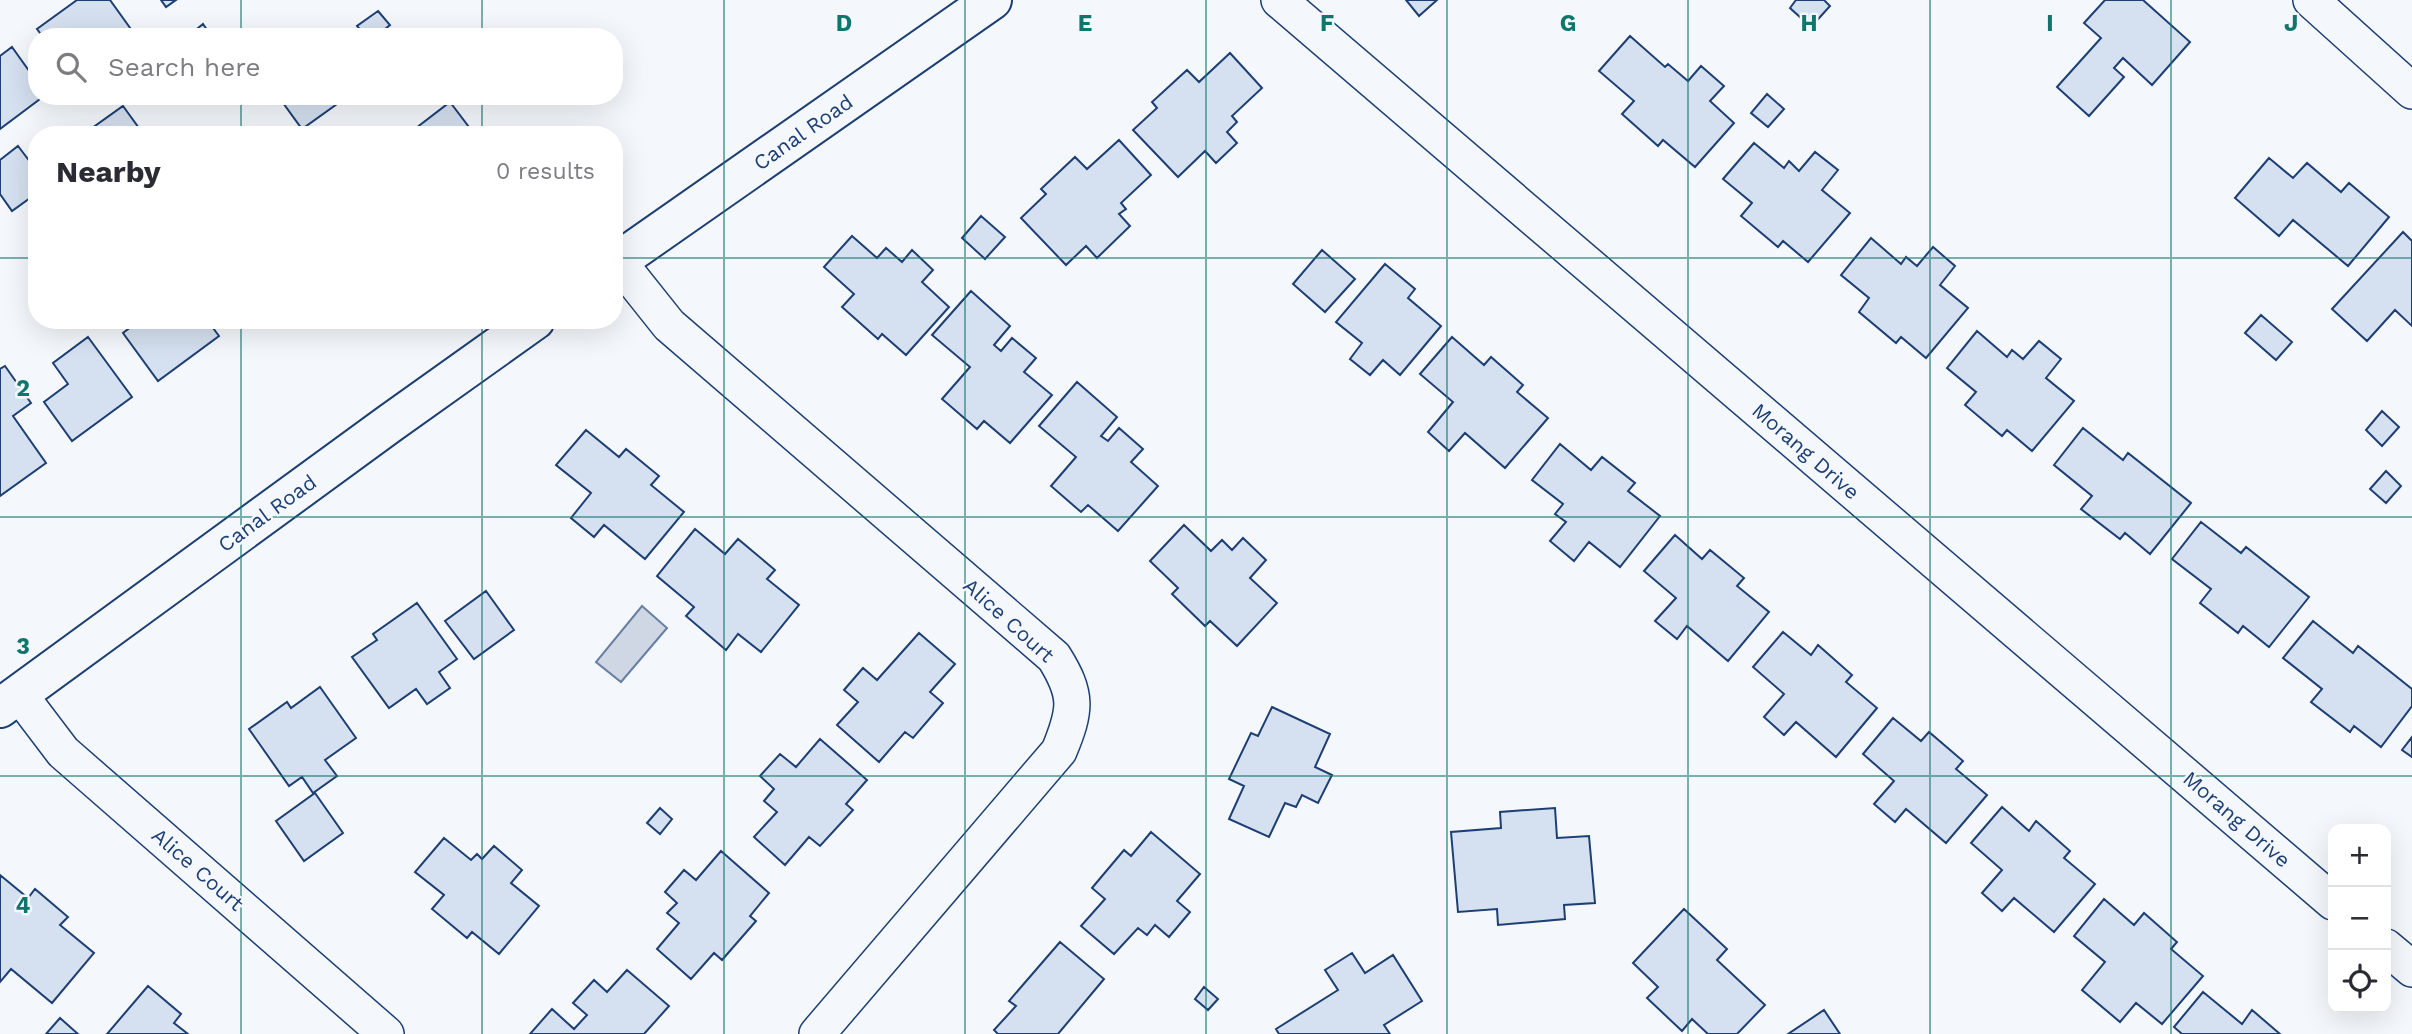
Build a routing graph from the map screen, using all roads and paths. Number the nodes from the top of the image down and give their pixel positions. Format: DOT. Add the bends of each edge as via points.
graph roads {
  1 [pos="992,0"];
  2 [pos="1279,0"];
  3 [pos="2311,0"];
  4 [pos="2412,91"];
  5 [pos="623,258"];
  6 [pos="623,271"];
  7 [pos="522,329"];
  8 [pos="10,701"];
  9 [pos="2328,898"];
  10 [pos="2390,950"];
  11 [pos="2412,969"];
  12 [pos="386,1034"];
  13 [pos="817,1034"];
  1 -- 5 [label="street, Canal Road"];
  2 -- 9 [label="street, Morang Drive"];
  3 -- 4 [label="street"];
  6 -- 13 [label="street, Alice Court" via="669,325 1054,657 1068,679 1074,701 1059,751"];
  7 -- 8 [label="street, Canal Road"];
  8 -- 12 [label="street, Alice Court"];
  10 -- 11 [label="street"];
}
